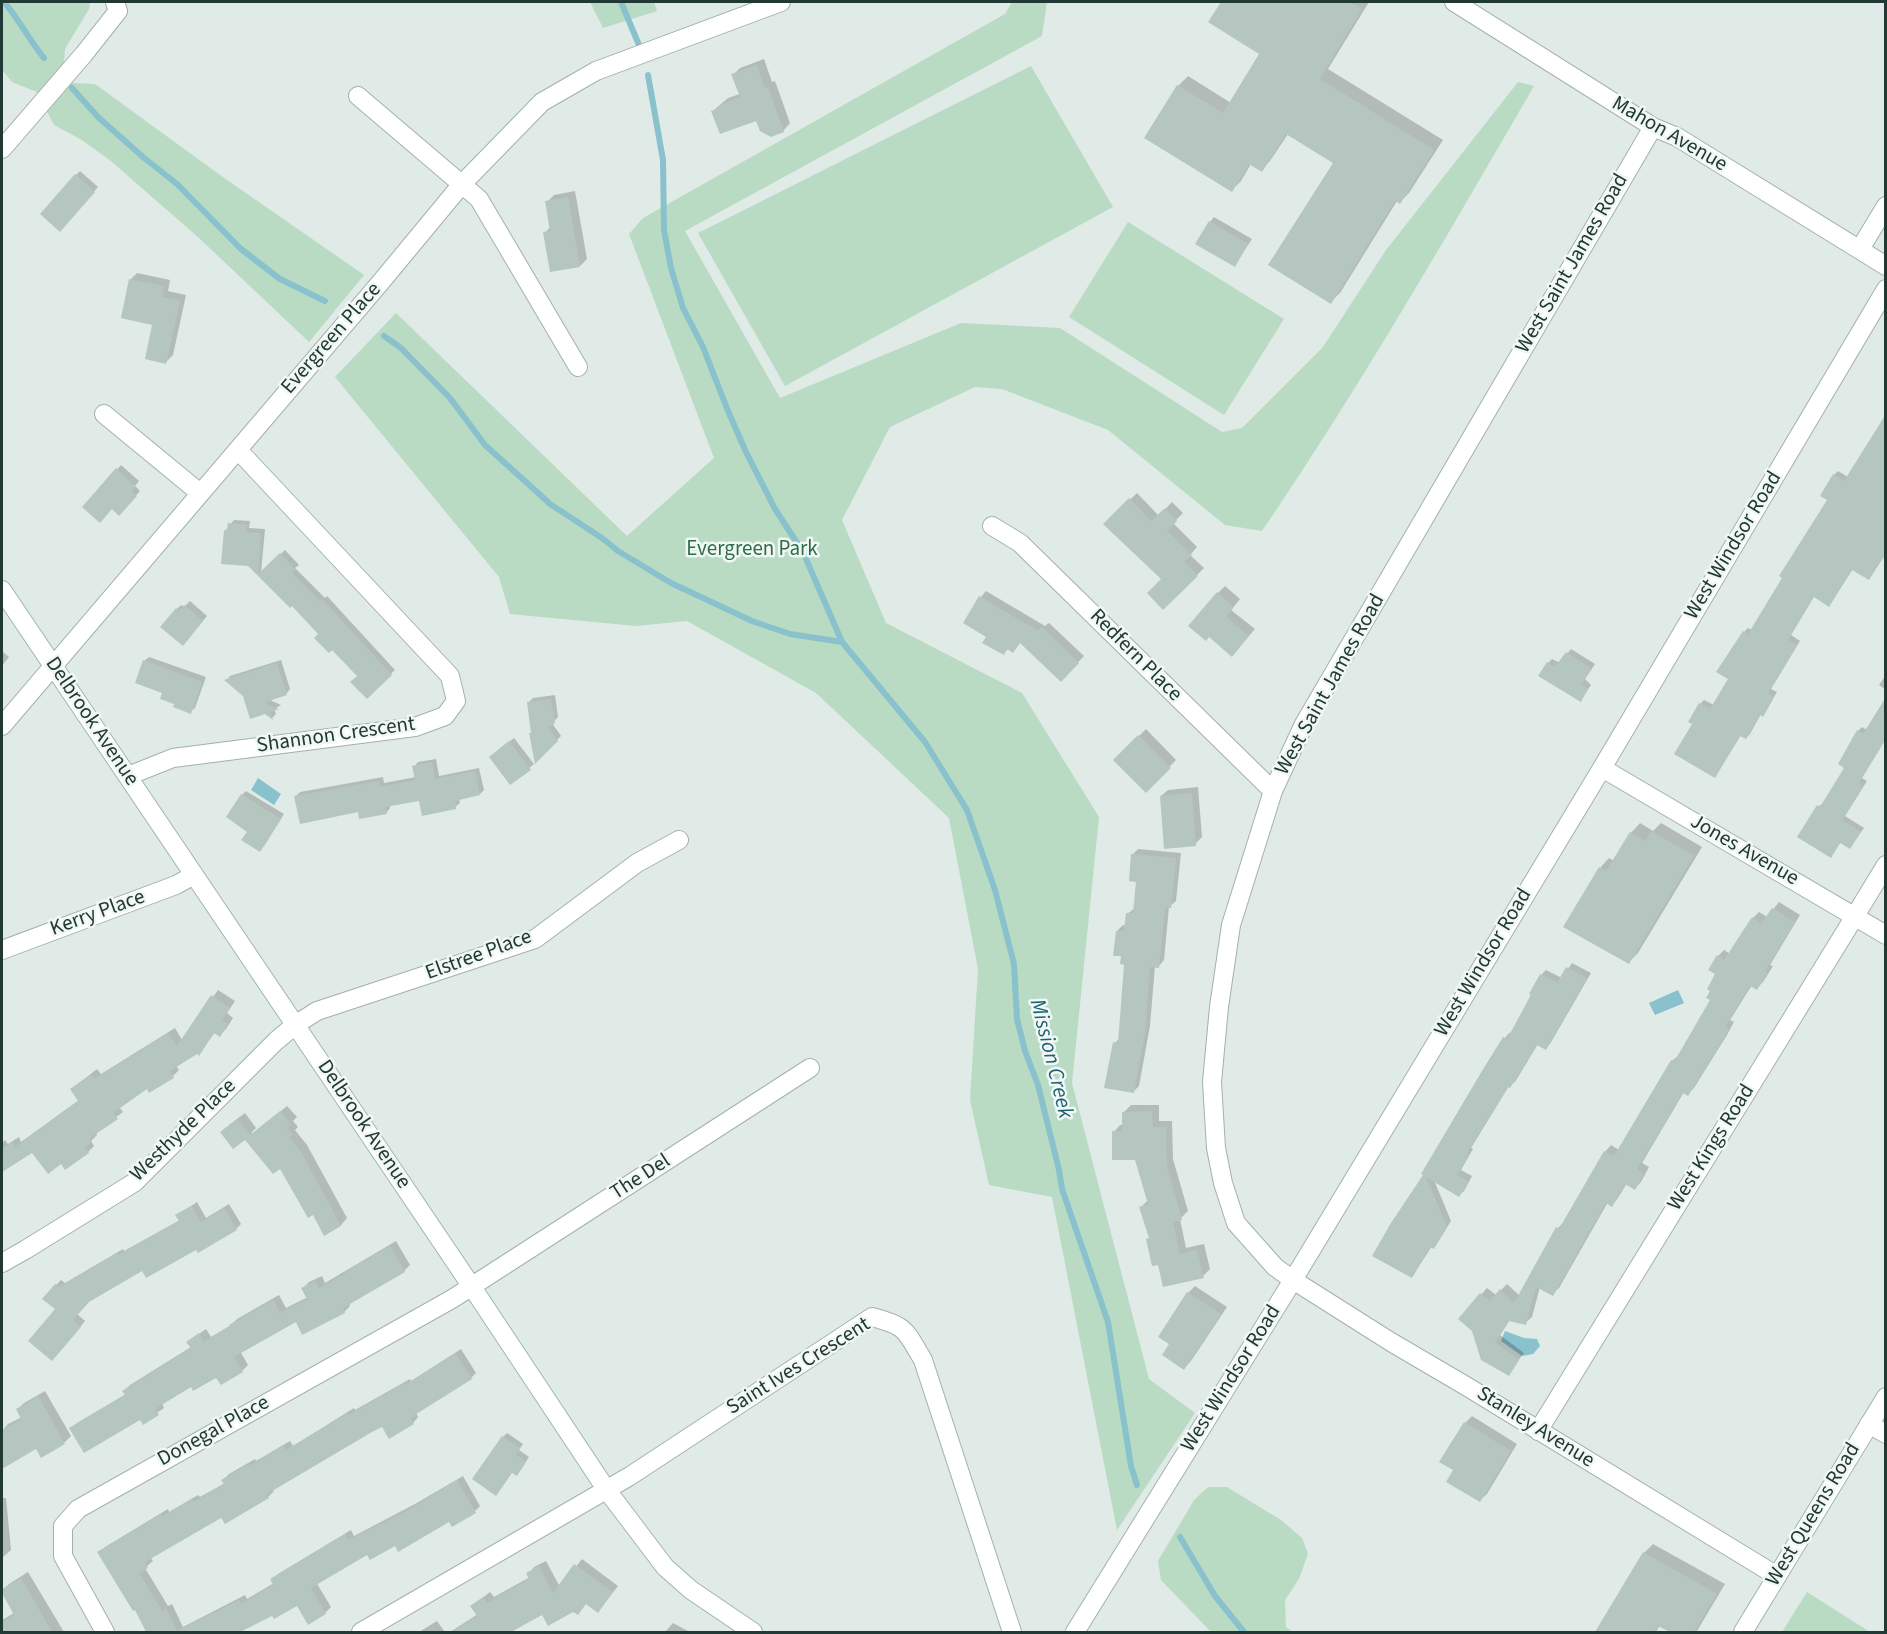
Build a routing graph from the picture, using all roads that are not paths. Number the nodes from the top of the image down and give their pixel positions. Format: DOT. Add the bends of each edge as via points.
graph roads {
  1 [pos="115,2"];
  2 [pos="780,2"];
  3 [pos="1464,4"];
  4 [pos="358,96"];
  5 [pos="1653,128"];
  6 [pos="2,149"];
  7 [pos="462,184"];
  8 [pos="1886,206"];
  9 [pos="1860,249"];
  10 [pos="1886,266"];
  11 [pos="1886,289"];
  12 [pos="578,367"];
  13 [pos="105,414"];
  14 [pos="238,450"];
  15 [pos="200,493"];
  16 [pos="992,526"];
  17 [pos="2,590"];
  18 [pos="53,665"];
  19 [pos="2,726"];
  20 [pos="1602,768"];
  21 [pos="128,776"];
  22 [pos="1273,791"];
  23 [pos="680,840"];
  24 [pos="1886,864"];
  25 [pos="194,875"];
  26 [pos="1855,916"];
  27 [pos="1886,935"];
  28 [pos="2,950"];
  29 [pos="295,1024"];
  30 [pos="810,1068"];
  31 [pos="2,1263"];
  32 [pos="1293,1280"];
  33 [pos="472,1287"];
  34 [pos="1886,1396"];
  35 [pos="1869,1424"];
  36 [pos="1538,1431"];
  37 [pos="1886,1434"];
  38 [pos="606,1489"];
  39 [pos="1777,1576"];
  40 [pos="105,1632"];
  41 [pos="360,1632"];
  42 [pos="753,1632"];
  43 [pos="1012,1632"];
  44 [pos="1075,1632"];
  45 [pos="1743,1632"];
  1 -- 6 [label="street" via="118,11"];
  2 -- 7 [label="street, Evergreen Place" via="596,71 569,85 542,102"];
  3 -- 5 [label="street, Mahon Avenue"];
  4 -- 7 [label="street"];
  5 -- 9 [label="street, Mahon Avenue" via="1677,137"];
  5 -- 22 [label="street, West Saint James Road" via="1304,724"];
  7 -- 12 [label="street" via="479,199"];
  7 -- 14 [label="street, Evergreen Place"];
  8 -- 9 [label="street"];
  9 -- 10 [label="street, Mahon Avenue"];
  11 -- 20 [label="street, West Windsor Road"];
  13 -- 15 [label="street"];
  14 -- 15 [label="street, Evergreen Place"];
  14 -- 21 [label="street, Shannon Crescent" via="450,676 456,701 445,716 415,727 173,758"];
  15 -- 18 [label="street, Evergreen Place"];
  16 -- 22 [label="street, Redfern Place" via="1020,543"];
  17 -- 18 [label="street, Delbrook Avenue"];
  18 -- 19 [label="street, Evergreen Place"];
  18 -- 21 [label="street, Delbrook Avenue"];
  20 -- 26 [label="street, Jones Avenue"];
  20 -- 32 [label="street, West Windsor Road"];
  21 -- 25 [label="street, Delbrook Avenue"];
  22 -- 32 [label="street, West Saint James Road" via="1231,925 1212,1082 1216,1148 1236,1223 1275,1267"];
  23 -- 29 [label="street, Elstree Place" via="638,863 535,939 317,1011"];
  24 -- 26 [label="street, West Kings Road"];
  25 -- 28 [label="street, Kerry Place"];
  25 -- 29 [label="street, Delbrook Avenue"];
  26 -- 27 [label="street, Jones Avenue"];
  26 -- 36 [label="street, West Kings Road"];
  29 -- 31 [label="street, Westhyde Place" via="135,1182"];
  29 -- 33 [label="street, Delbrook Avenue"];
  30 -- 33 [label="street, The Del"];
  32 -- 36 [label="street, Stanley Avenue"];
  32 -- 44 [label="street, West Windsor Road"];
  33 -- 38 [label="street, Delbrook Avenue"];
  33 -- 40 [label="street, Donegal Place" via="78,1509 63,1526 63,1556"];
  34 -- 35 [label="street, West Queens Road"];
  35 -- 37 [label="street"];
  35 -- 39 [label="street, West Queens Road"];
  36 -- 39 [label="street, Stanley Avenue"];
  38 -- 41 [label="street"];
  38 -- 42 [label="street, Delbrook Avenue" via="665,1567 691,1590"];
  38 -- 43 [label="street, Saint Ives Crescent" via="872,1317 892,1322 904,1329 923,1360"];
  39 -- 45 [label="street, West Queens Road"];
}
